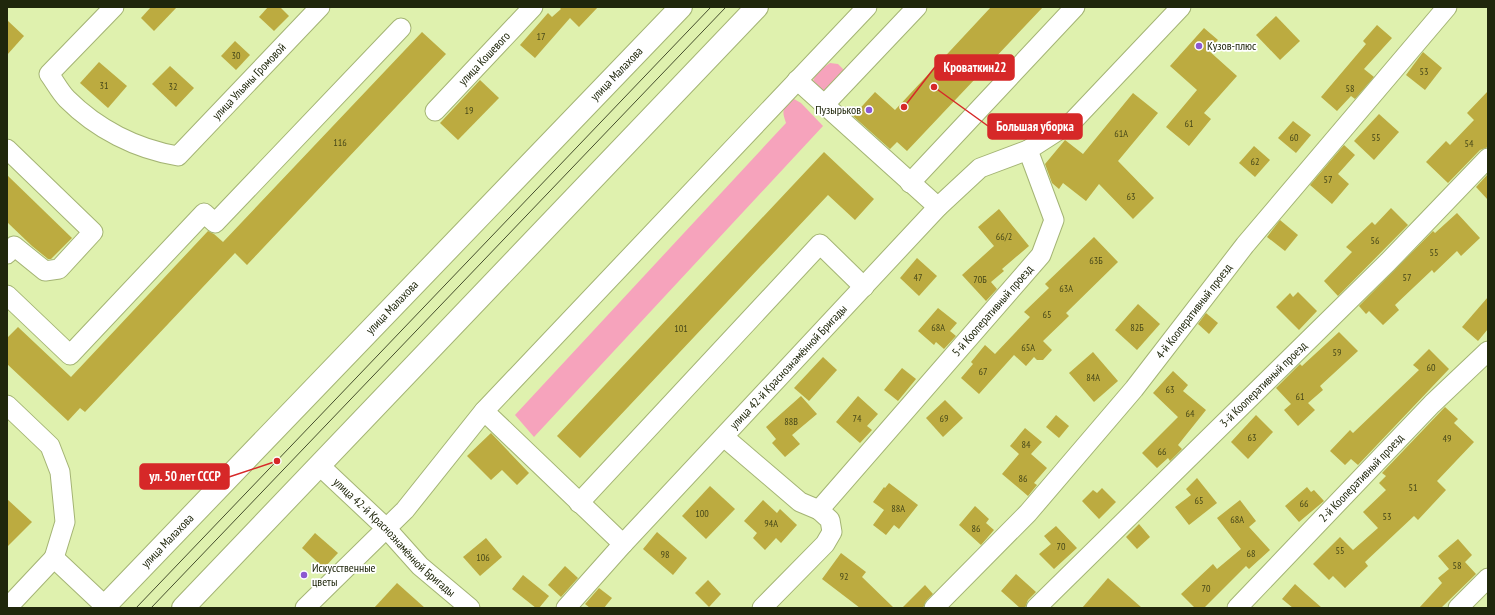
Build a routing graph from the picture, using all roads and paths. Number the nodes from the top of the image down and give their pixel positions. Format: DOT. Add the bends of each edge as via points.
graph roads {
  1 [pos="114,7"];
  2 [pos="320,7"];
  3 [pos="533,7"];
  4 [pos="681,7"];
  5 [pos="757,7"];
  6 [pos="866,7"];
  7 [pos="917,7"];
  8 [pos="1075,7"];
  9 [pos="1180,7"];
  10 [pos="1447,7"];
  11 [pos="401,28"];
  12 [pos="797,80"];
  13 [pos="824,105"];
  14 [pos="435,111"];
  15 [pos="7,149"];
  16 [pos="1028,150"];
  17 [pos="1488,158"];
  18 [pos="910,183"];
  19 [pos="938,207"];
  20 [pos="9,246"];
  21 [pos="864,286"];
  22 [pos="7,295"];
  23 [pos="1488,352"];
  24 [pos="7,405"];
  25 [pos="484,411"];
  26 [pos="724,437"];
  27 [pos="320,466"];
  28 [pos="579,503"];
  29 [pos="819,510"];
  30 [pos="386,528"];
  31 [pos="623,544"];
  32 [pos="54,558"];
  33 [pos="1488,578"];
  34 [pos="104,607"];
  35 [pos="7,608"];
  36 [pos="183,608"];
  37 [pos="305,608"];
  38 [pos="470,608"];
  39 [pos="566,608"];
  40 [pos="762,608"];
  41 [pos="934,608"];
  42 [pos="1036,608"];
  43 [pos="1237,608"];
  44 [pos="1458,608"];
  1 -- 2 [label="street, улица Ульяны Громовой" via="49,74 66,98 112,133 157,152 178,156"];
  3 -- 14 [label="street, улица Кошевого"];
  4 -- 34 [label="main road, улица Малахова"];
  5 -- 27 [label="main road"];
  6 -- 12 [label="street"];
  7 -- 13 [label="street"];
  8 -- 18 [label="street"];
  9 -- 16 [label="street" via="1073,121"];
  10 -- 41 [label="street, 4-й Кооперативный проезд" via="1245,245 1134,389 1034,507"];
  11 -- 22 [label="street" via="215,223 204,213 70,355"];
  12 -- 13 [label="street"];
  12 -- 25 [label="street"];
  13 -- 18 [label="street"];
  15 -- 20 [label="street" via="93,232 59,269 45,271"];
  16 -- 19 [label="street, улица 42-й Краснознамённой Бригады" via="980,168"];
  16 -- 29 [label="street, 5-й Кооперативный проезд" via="1054,220 1041,255"];
  17 -- 42 [label="street, 3-й Кооперативный проезд" via="1388,262"];
  18 -- 19 [label="street"];
  19 -- 21 [label="street, улица 42-й Краснознамённой Бригады"];
  21 -- 26 [label="street, улица 42-й Краснознамённой Бригады"];
  21 -- 28 [label="street" via="820,244"];
  23 -- 43 [label="street, 2-й Кооперативный проезд" via="1432,404"];
  24 -- 32 [label="street" via="50,446 60,472 65,522"];
  25 -- 28 [label="street"];
  25 -- 30 [label="street" via="405,510"];
  26 -- 29 [label="street" via="800,502"];
  26 -- 31 [label="street, улица 42-й Краснознамённой Бригады"];
  27 -- 30 [label="street, улица 42-й Краснознамённой Бригады"];
  27 -- 36 [label="main road"];
  28 -- 31 [label="street"];
  29 -- 40 [label="street" via="830,520 832,532 825,544"];
  30 -- 37 [label="street"];
  30 -- 38 [label="street, улица 42-й Краснознамённой Бригады" via="420,566"];
  31 -- 39 [label="street, улица 42-й Краснознамённой Бригады"];
  32 -- 34 [label="street"];
  32 -- 35 [label="street"];
  33 -- 44 [label="street"];
}
